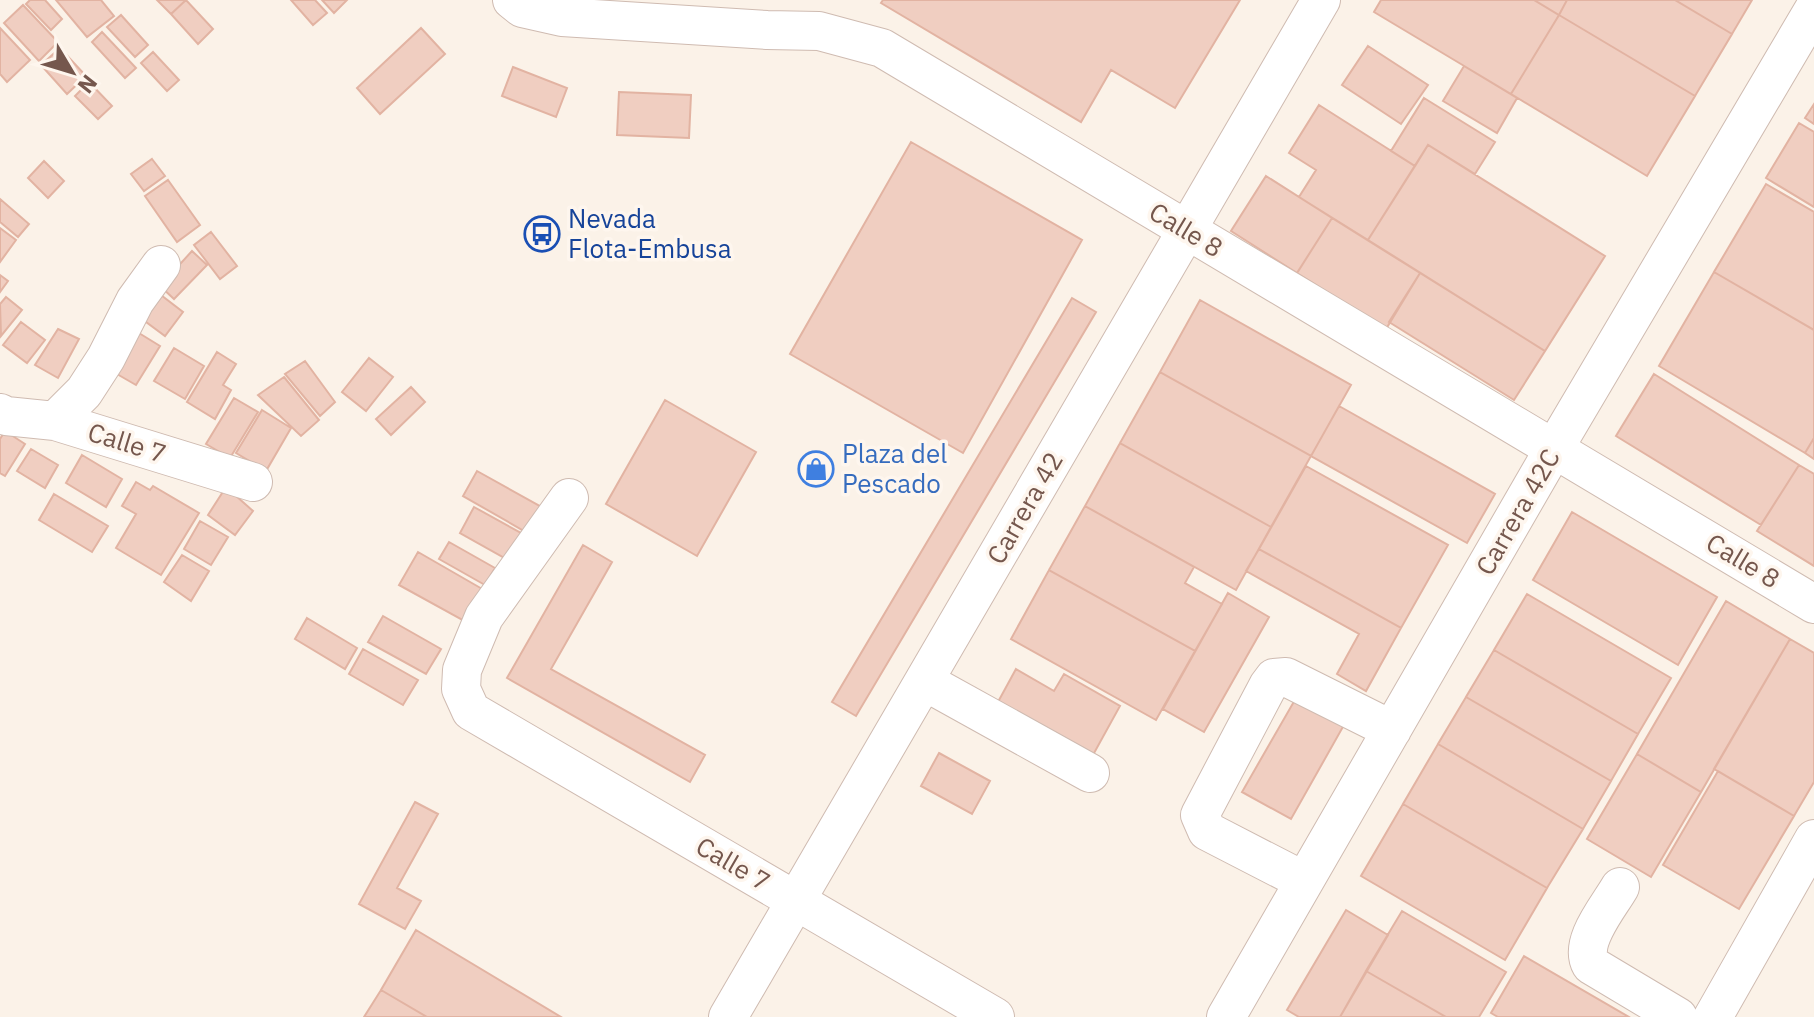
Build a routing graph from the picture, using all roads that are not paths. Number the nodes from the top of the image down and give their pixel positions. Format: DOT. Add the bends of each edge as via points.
graph roads {
  1 [pos="512,0"];
  2 [pos="1321,0"];
  3 [pos="571,9"];
  4 [pos="1814,9"];
  5 [pos="1186,231"];
  6 [pos="161,265"];
  7 [pos="0,413"];
  8 [pos="55,421"];
  9 [pos="1555,447"];
  10 [pos="253,482"];
  11 [pos="569,498"];
  12 [pos="1814,604"];
  13 [pos="924,681"];
  14 [pos="1392,730"];
  15 [pos="1090,773"];
  16 [pos="1814,839"];
  17 [pos="1304,881"];
  18 [pos="1620,887"];
  19 [pos="797,901"];
  20 [pos="728,1017"];
  21 [pos="995,1017"];
  22 [pos="1226,1017"];
  23 [pos="1678,1017"];
  24 [pos="1713,1017"];
  1 -- 3 [label="street, Calle 8" via="522,8"];
  2 -- 5 [label="street, Carrera 42"];
  3 -- 5 [label="street, Calle 8" via="819,31 882,48"];
  4 -- 9 [label="street, Carrera 42C"];
  5 -- 9 [label="street, Calle 8"];
  5 -- 13 [label="street, Carrera 42"];
  6 -- 8 [label="street" via="84,392"];
  7 -- 8 [label="street, Calle 7"];
  8 -- 10 [label="street, Calle 7"];
  9 -- 12 [label="street, Calle 8"];
  9 -- 14 [label="street, Carrera 42C"];
  11 -- 19 [label="street, Calle 7" via="484,617 462,670 461,689 471,711"];
  13 -- 15 [label="street"];
  13 -- 19 [label="street, Carrera 42"];
  14 -- 17 [label="street, Carrera 42C"];
  14 -- 17 [label="street" via="1286,677 1274,678 1268,686 1200,815 1207,831"];
  16 -- 24 [label="street"];
  17 -- 22 [label="street, Carrera 42C"];
  18 -- 23 [label="street" via="1586,956 1591,965"];
  19 -- 20 [label="street, Carrera 42"];
  19 -- 21 [label="street, Calle 7"];
}
